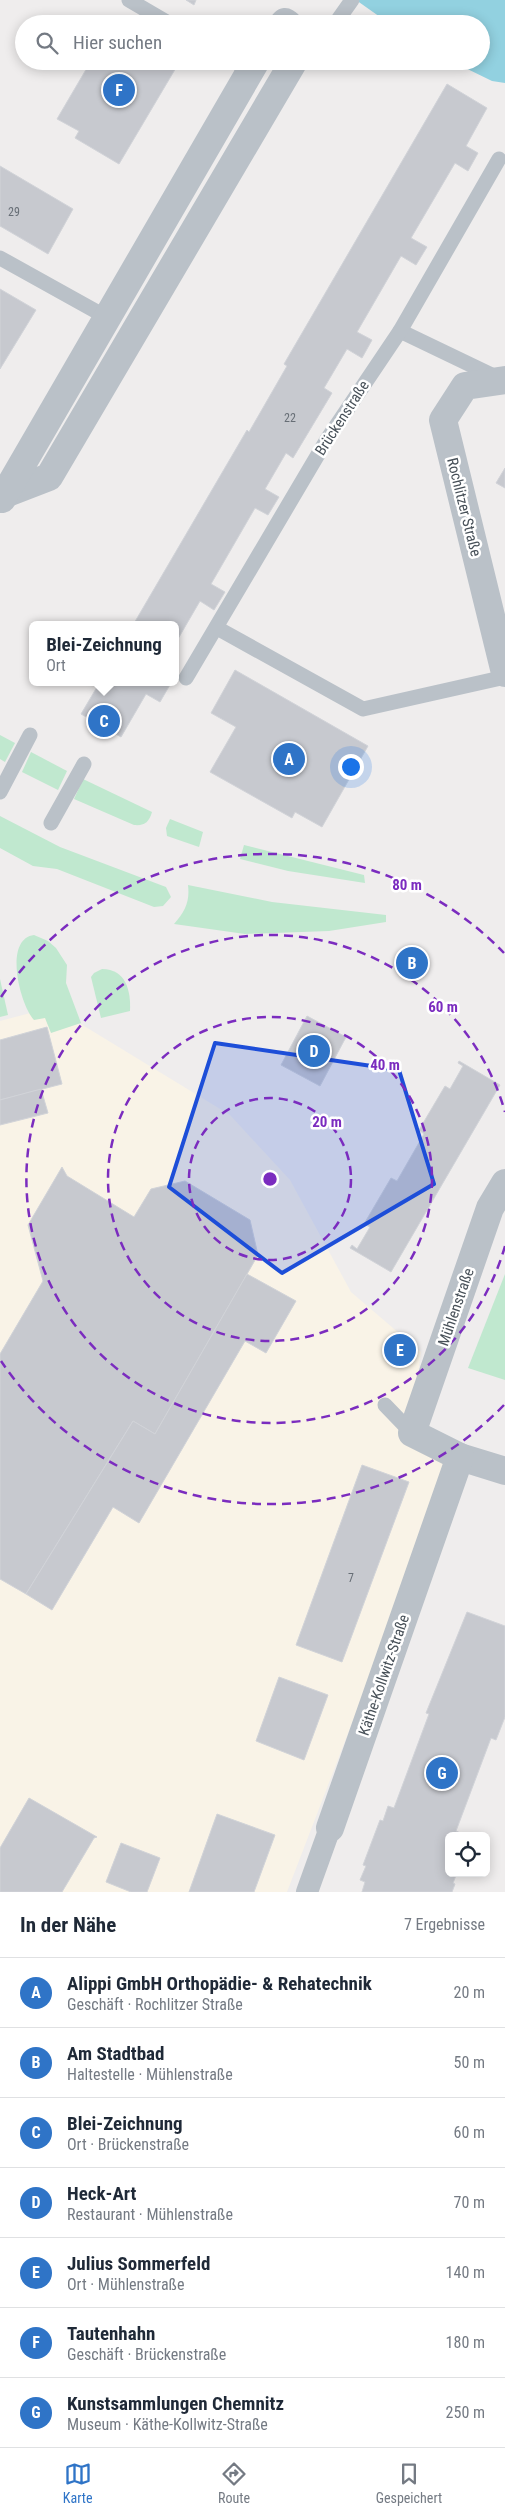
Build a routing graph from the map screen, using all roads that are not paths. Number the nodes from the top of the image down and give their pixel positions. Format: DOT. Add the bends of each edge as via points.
graph roads {
  1 [pos="129,0"];
  2 [pos="352,0"];
  3 [pos="155,15"];
  4 [pos="342,15"];
  5 [pos="243,70"];
  6 [pos="289,70"];
  7 [pos="500,159"];
  8 [pos="0,258"];
  9 [pos="108,318"];
  10 [pos="400,331"];
  11 [pos="504,380"];
  12 [pos="3,498"];
  13 [pos="217,628"];
  14 [pos="505,673"];
  15 [pos="505,677"];
  16 [pos="186,678"];
  17 [pos="30,735"];
  18 [pos="84,764"];
  19 [pos="0,792"];
  20 [pos="51,823"];
  21 [pos="505,1183"];
  22 [pos="386,1405"];
  23 [pos="412,1433"];
  24 [pos="460,1457"];
  25 [pos="505,1472"];
  26 [pos="330,1828"];
  27 [pos="307,1892"];
  1 -- 3 [label="lane"];
  2 -- 4 [label="lane"];
  5 -- 9 [label="street"];
  6 -- 12 [label="street" via="49,477"];
  7 -- 10 [label="lane, Brückenstraße"];
  8 -- 9 [label="lane"];
  9 -- 12 [label="street"];
  10 -- 11 [label="lane"];
  10 -- 13 [label="lane, Brückenstraße" via="326,441"];
  11 -- 14 [label="street, Rochlitzer Straße" via="465,386 443,420"];
  13 -- 15 [label="lane" via="363,708"];
  13 -- 16 [label="lane, Brückenstraße"];
  17 -- 19 [label="lane"];
  18 -- 20 [label="lane"];
  21 -- 23 [label="street, Mühlenstraße" via="490,1208"];
  22 -- 23 [label="lane"];
  23 -- 24 [label="street"];
  24 -- 25 [label="street"];
  24 -- 26 [label="street, Käthe-Kollwitz-Straße"];
  26 -- 27 [label="street, Käthe-Kollwitz-Straße"];
}
